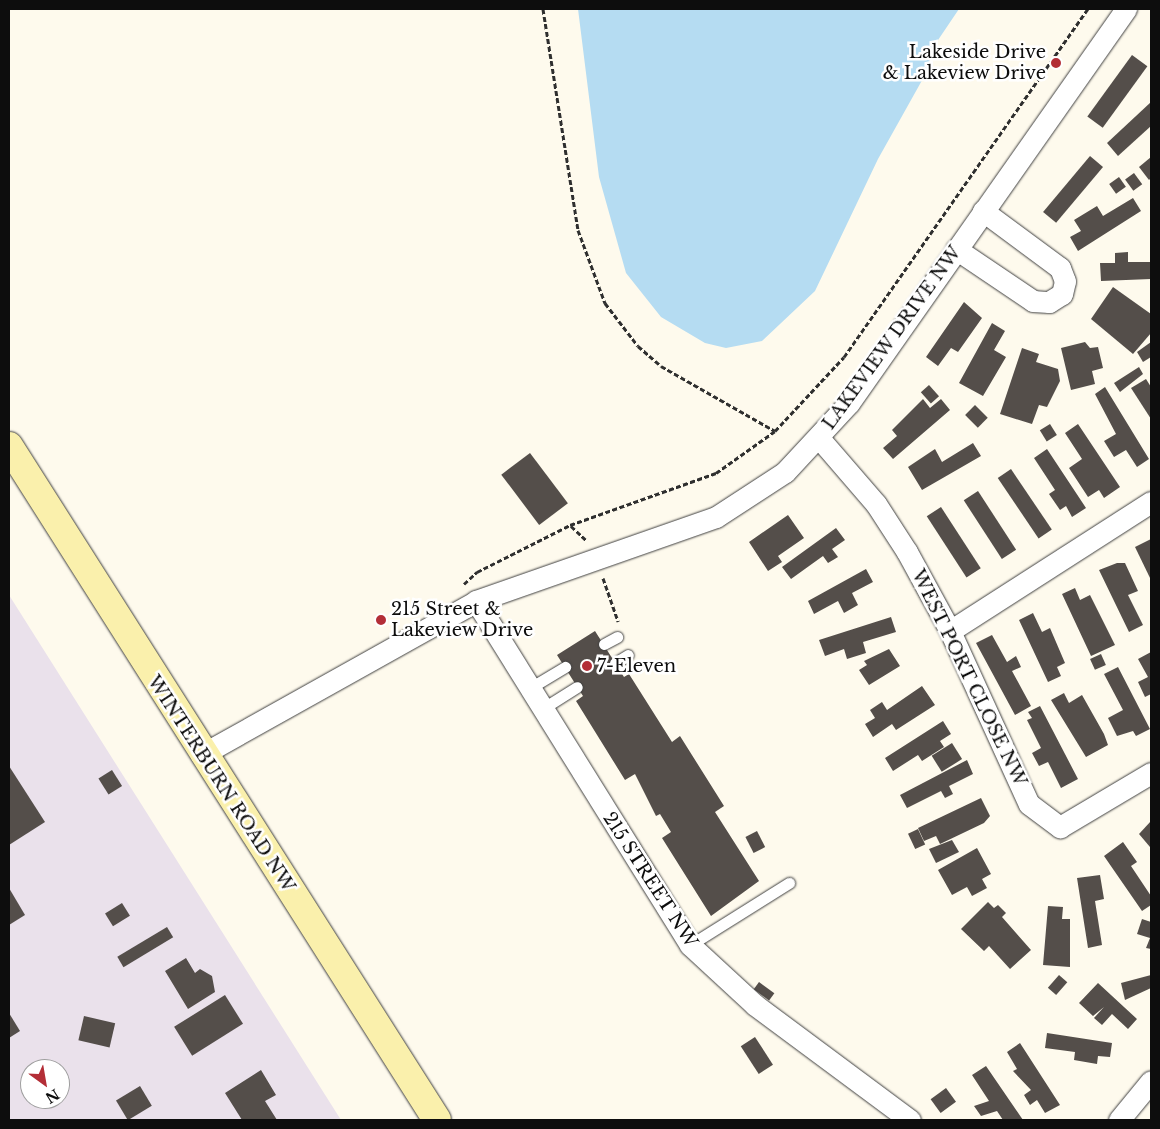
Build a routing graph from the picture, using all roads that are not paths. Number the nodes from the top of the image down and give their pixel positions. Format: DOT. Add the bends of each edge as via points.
graph roads {
  1 [pos="1126,9"];
  2 [pos="983,211"];
  3 [pos="956,249"];
  4 [pos="820,438"];
  5 [pos="9,446"];
  6 [pos="1151,502"];
  7 [pos="476,601"];
  8 [pos="950,631"];
  9 [pos="617,636"];
  10 [pos="604,644"];
  11 [pos="628,655"];
  12 [pos="615,663"];
  13 [pos="565,667"];
  14 [pos="577,687"];
  15 [pos="530,688"];
  16 [pos="542,709"];
  17 [pos="201,755"];
  18 [pos="1151,773"];
  19 [pos="788,882"];
  20 [pos="690,945"];
  21 [pos="1151,1081"];
  22 [pos="437,1120"];
  23 [pos="910,1120"];
  24 [pos="1119,1120"];
  1 -- 2 [label="street, LAKEVIEW DRIVE NW"];
  2 -- 3 [label="street, LAKEVIEW DRIVE NW"];
  2 -- 3 [label="street" via="1060,268 1065,281 1062,294 1049,302 1033,301"];
  3 -- 4 [label="street, LAKEVIEW DRIVE NW" via="849,403"];
  4 -- 7 [label="street, LAKEVIEW DRIVE NW" via="785,472 716,517"];
  4 -- 8 [label="street, WEST PORT CLOSE NW" via="876,504"];
  5 -- 17 [label="main road, WINTERBURN ROAD NW"];
  6 -- 8 [label="street"];
  7 -- 15 [label="street, 215 STREET NW"];
  7 -- 17 [label="street, LAKEVIEW DRIVE NW"];
  8 -- 18 [label="street, WEST PORT CLOSE NW" via="1029,804 1060,827"];
  9 -- 10 [label="lane"];
  11 -- 12 [label="lane"];
  13 -- 15 [label="lane"];
  14 -- 16 [label="lane"];
  15 -- 16 [label="street, 215 STREET NW"];
  16 -- 20 [label="street, 215 STREET NW"];
  17 -- 22 [label="main road, WINTERBURN ROAD NW"];
  19 -- 20 [label="lane"];
  20 -- 23 [label="street, 215 STREET NW" via="755,1005"];
  21 -- 24 [label="street"];
}
